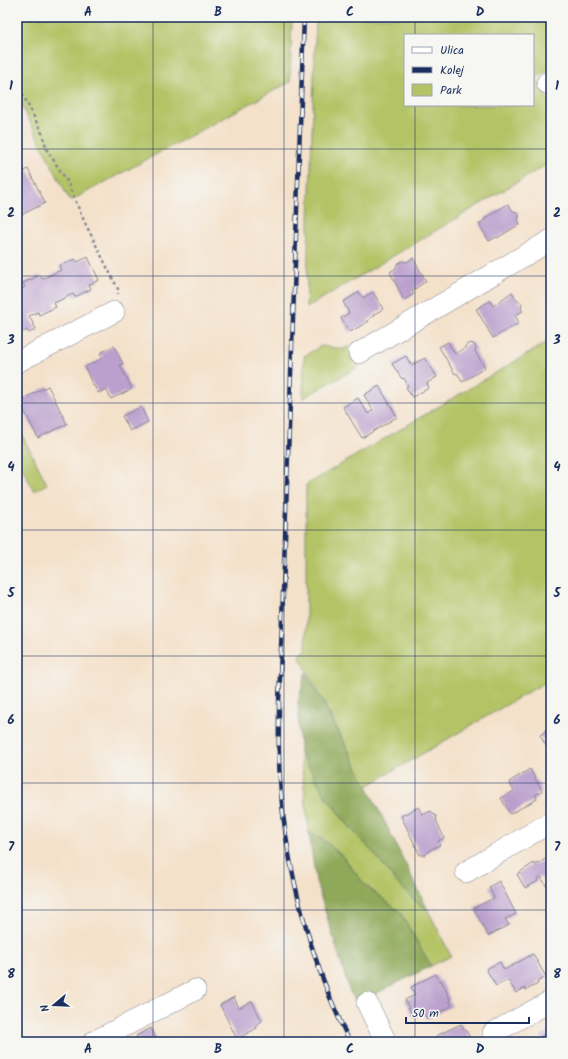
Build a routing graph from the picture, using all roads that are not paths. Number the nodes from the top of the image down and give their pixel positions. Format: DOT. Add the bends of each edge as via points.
graph roads {
  1 [pos="551,240"];
  2 [pos="111,314"];
  3 [pos="359,353"];
  4 [pos="17,362"];
  5 [pos="551,822"];
  6 [pos="466,872"];
  7 [pos="195,990"];
  8 [pos="551,1001"];
  9 [pos="366,1003"];
  10 [pos="493,1033"];
  11 [pos="93,1042"];
  12 [pos="386,1042"];
  1 -- 3 [label="street"];
  2 -- 4 [label="street"];
  5 -- 6 [label="street"];
  7 -- 11 [label="street"];
  8 -- 10 [label="street"];
  9 -- 12 [label="street"];
}
